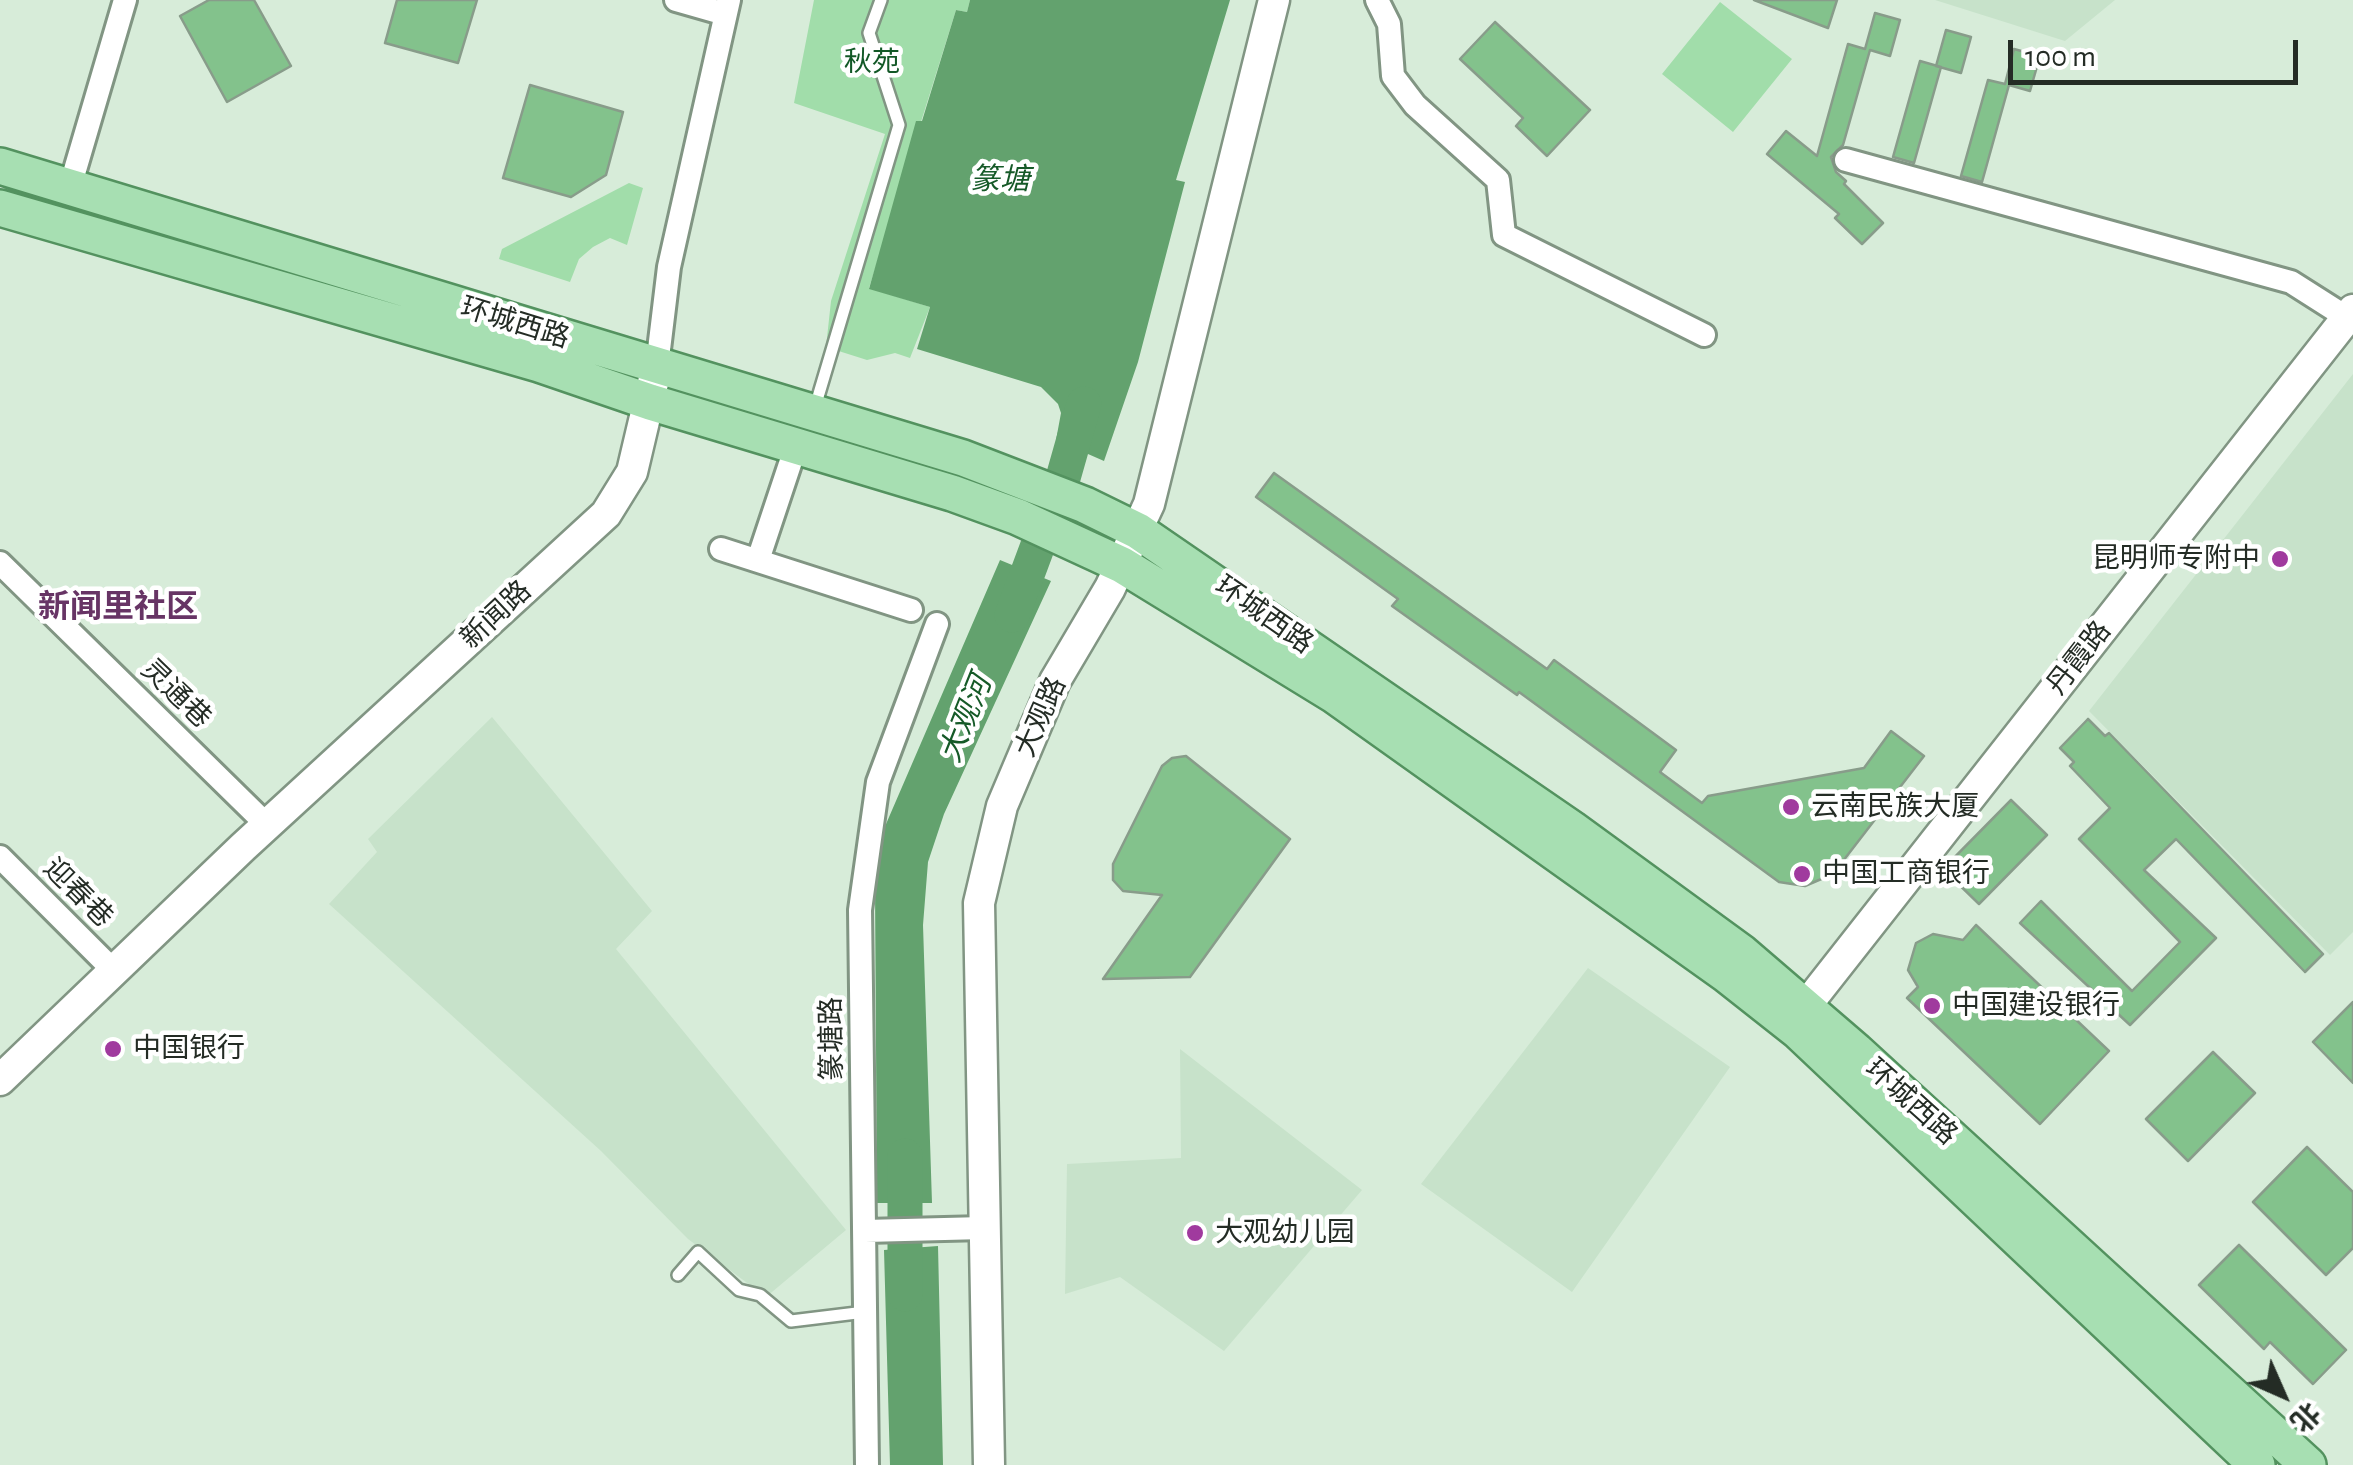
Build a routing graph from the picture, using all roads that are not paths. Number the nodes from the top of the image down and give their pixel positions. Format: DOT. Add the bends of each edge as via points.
graph roads {
  1 [pos="125,0"];
  2 [pos="676,0"];
  3 [pos="881,0"];
  4 [pos="1274,0"];
  5 [pos="1377,0"];
  6 [pos="727,7"];
  7 [pos="1846,160"];
  8 [pos="0,166"];
  9 [pos="70,186"];
  10 [pos="0,208"];
  11 [pos="2349,313"];
  12 [pos="1704,334"];
  13 [pos="656,366"];
  14 [pos="650,402"];
  15 [pos="813,413"];
  16 [pos="796,446"];
  17 [pos="1138,531"];
  18 [pos="721,549"];
  19 [pos="758,560"];
  20 [pos="0,564"];
  21 [pos="1122,566"];
  22 [pos="911,610"];
  23 [pos="937,624"];
  24 [pos="267,825"];
  25 [pos="0,857"];
  26 [pos="114,971"];
  27 [pos="1805,1007"];
  28 [pos="0,1080"];
  29 [pos="984,1228"];
  30 [pos="865,1231"];
  31 [pos="678,1274"];
  32 [pos="865,1312"];
  33 [pos="866,1465"];
  34 [pos="989,1465"];
  35 [pos="2257,1465"];
  36 [pos="2308,1465"];
  1 -- 9 [label="street"];
  2 -- 6 [label="street"];
  3 -- 15 [label="lane" via="869,34 899,125"];
  4 -- 17 [label="street, 大观路" via="1160,470"];
  5 -- 12 [label="street" via="1388,24 1393,76 1498,180 1504,235"];
  6 -- 13 [label="street, 新闻路" via="670,267"];
  7 -- 11 [label="street" via="2292,282"];
  8 -- 9 [label="main road, 环城西路"];
  9 -- 13 [label="main road, 环城西路"];
  10 -- 14 [label="main road, 环城西路"];
  11 -- 27 [label="street, 丹霞路"];
  13 -- 14 [label="street, 新闻路"];
  13 -- 15 [label="main road, 环城西路"];
  14 -- 16 [label="main road, 环城西路"];
  14 -- 24 [label="street, 新闻路" via="632,472 606,514"];
  15 -- 17 [label="main road, 环城西路" via="1032,483"];
  16 -- 19 [label="street"];
  16 -- 21 [label="main road, 环城西路" via="1018,517"];
  17 -- 21 [label="street, 大观路"];
  17 -- 27 [label="main road, 环城西路" via="1572,830"];
  18 -- 19 [label="street"];
  19 -- 22 [label="street"];
  20 -- 24 [label="street, 灵通巷"];
  21 -- 29 [label="street, 大观路" via="1055,682 1002,806 979,903"];
  21 -- 35 [label="main road, 环城西路" via="1334,695 1756,997"];
  23 -- 30 [label="street, 篆塘路" via="878,782 860,910"];
  24 -- 26 [label="street, 新闻路"];
  25 -- 26 [label="street, 迎春巷"];
  26 -- 28 [label="street, 新闻路"];
  27 -- 36 [label="main road, 环城西路"];
  29 -- 30 [label="street"];
  29 -- 34 [label="street, 大观路"];
  30 -- 32 [label="street, 篆塘路"];
  31 -- 32 [label="lane" via="698,1252 738,1290 760,1295 791,1320"];
  32 -- 33 [label="street, 篆塘路"];
}
